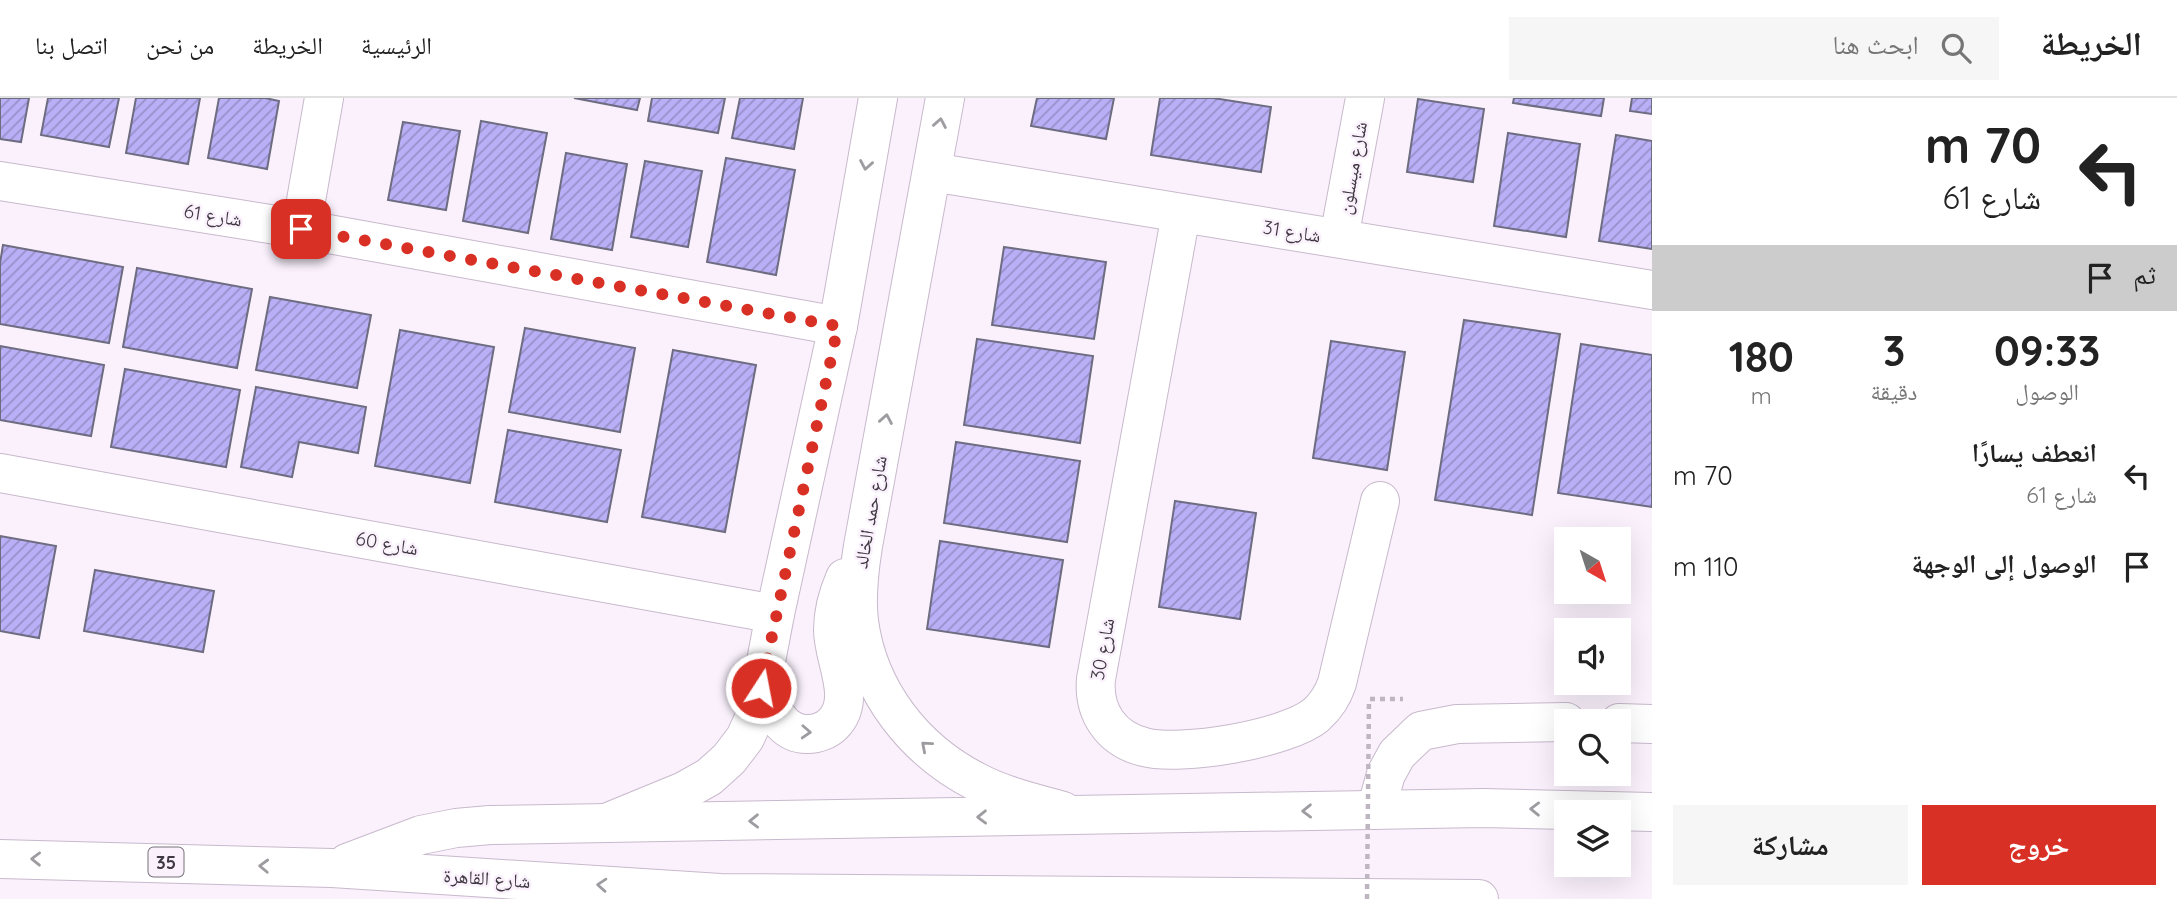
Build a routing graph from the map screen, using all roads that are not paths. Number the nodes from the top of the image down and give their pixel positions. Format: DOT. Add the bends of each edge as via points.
graph roads {
  1 [pos="324,98"];
  2 [pos="878,98"];
  3 [pos="944,98"];
  4 [pos="1365,98"];
  5 [pos="932,172"];
  6 [pos="0,181"];
  7 [pos="1181,214"];
  8 [pos="301,229"];
  9 [pos="1339,238"];
  10 [pos="1652,290"];
  11 [pos="838,326"];
  12 [pos="0,473"];
  13 [pos="1380,501"];
  14 [pos="863,546"];
  15 [pos="775,614"];
  16 [pos="761,688"];
  17 [pos="1554,722"];
  18 [pos="1631,723"];
  19 [pos="1652,724"];
  20 [pos="1376,810"];
  21 [pos="1652,812"];
  22 [pos="1075,815"];
  23 [pos="604,824"];
  24 [pos="0,859"];
  25 [pos="332,868"];
  26 [pos="1479,899"];
  1 -- 8 [label="street"];
  2 -- 11 [label="street, one-way"];
  5 -- 3 [label="street, شارع حمد الخالد, one-way"];
  4 -- 9 [label="street, شارع ميسلون"];
  5 -- 7 [label="street, شارع 31"];
  14 -- 5 [label="street, شارع حمد الخالد, one-way"];
  6 -- 8 [label="street, شارع 61"];
  7 -- 9 [label="street, شارع 31"];
  7 -- 13 [label="street, شارع 30" via="1096,679 1096,703 1109,727 1143,747 1169,750 1244,741 1294,727 1318,714 1337,683"];
  8 -- 11 [label="street, شارع 61"];
  9 -- 10 [label="street, شارع 31"];
  11 -- 15 [label="street"];
  12 -- 15 [label="street, شارع 60"];
  16 -- 14 [label="street, one-way" via="779,720 797,732 818,732 836,720 844,699 833,633 835,610 850,566"];
  22 -- 14 [label="street, شارع حمد الخالد, one-way" via="977,782 920,742 898,717 866,657 858,595"];
  15 -- 16 [label="street"];
  16 -- 23 [label="street" via="745,738 709,777"];
  17 -- 20 [label="street" via="1457,724 1421,731 1397,754"];
  18 -- 19 [label="street"];
  21 -- 20 [label="street, one-way"];
  20 -- 22 [label="street, one-way"];
  22 -- 23 [label="street, one-way"];
  23 -- 25 [label="street" via="456,828 421,835"];
  25 -- 24 [label="street, شارع القاهرة / 35, one-way"];
  26 -- 25 [label="street, شارع القاهرة / 35, one-way" via="720,893"];
}
